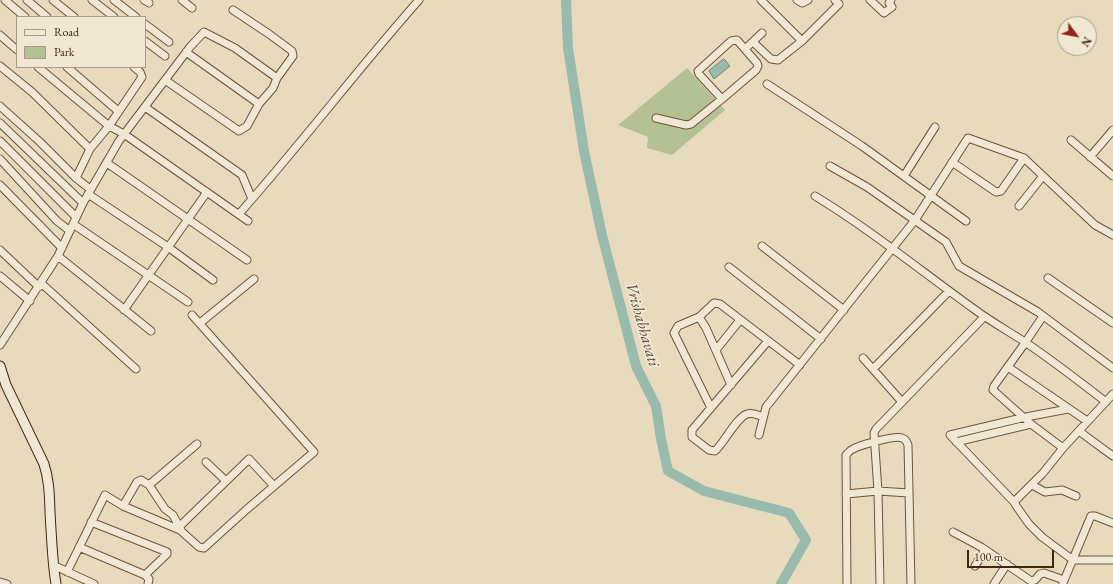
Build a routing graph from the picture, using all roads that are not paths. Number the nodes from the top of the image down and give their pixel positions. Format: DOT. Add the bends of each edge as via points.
graph roads {
  1 [pos="5,0"];
  2 [pos="27,0"];
  3 [pos="53,0"];
  4 [pos="92,0"];
  5 [pos="114,0"];
  6 [pos="182,0"];
  7 [pos="419,0"];
  8 [pos="761,0"];
  9 [pos="798,0"];
  10 [pos="808,0"];
  11 [pos="870,0"];
  12 [pos="891,0"];
  13 [pos="839,1"];
  14 [pos="192,8"];
  15 [pos="234,10"];
  16 [pos="24,16"];
  17 [pos="46,16"];
  18 [pos="73,16"];
  19 [pos="113,16"];
  20 [pos="135,16"];
  21 [pos="146,25"];
  22 [pos="762,33"];
  23 [pos="0,36"];
  24 [pos="802,41"];
  25 [pos="146,42"];
  26 [pos="169,42"];
  27 [pos="753,42"];
  28 [pos="16,48"];
  29 [pos="745,49"];
  30 [pos="186,52"];
  31 [pos="165,56"];
  32 [pos="0,66"];
  33 [pos="39,68"];
  34 [pos="68,68"];
  35 [pos="135,68"];
  36 [pos="277,78"];
  37 [pos="165,80"];
  38 [pos="767,84"];
  39 [pos="722,99"];
  40 [pos="259,104"];
  41 [pos="0,106"];
  42 [pos="145,107"];
  43 [pos="118,111"];
  44 [pos="656,118"];
  45 [pos="0,123"];
  46 [pos="109,126"];
  47 [pos="936,127"];
  48 [pos="1113,130"];
  49 [pos="124,134"];
  50 [pos="1071,140"];
  51 [pos="0,142"];
  52 [pos="90,149"];
  53 [pos="1090,157"];
  54 [pos="1024,158"];
  55 [pos="0,159"];
  56 [pos="107,162"];
  57 [pos="952,162"];
  58 [pos="830,166"];
  59 [pos="904,176"];
  60 [pos="1043,176"];
  61 [pos="1113,176"];
  62 [pos="76,178"];
  63 [pos="0,185"];
  64 [pos="89,192"];
  65 [pos="207,192"];
  66 [pos="931,195"];
  67 [pos="815,196"];
  68 [pos="252,199"];
  69 [pos="83,203"];
  70 [pos="1019,206"];
  71 [pos="239,214"];
  72 [pos="74,220"];
  73 [pos="188,220"];
  74 [pos="915,220"];
  75 [pos="248,221"];
  76 [pos="966,221"];
  77 [pos="70,231"];
  78 [pos="1113,235"];
  79 [pos="762,246"];
  80 [pos="168,247"];
  81 [pos="62,248"];
  82 [pos="892,248"];
  83 [pos="0,250"];
  84 [pos="58,256"];
  85 [pos="247,260"];
  86 [pos="729,266"];
  87 [pos="148,275"];
  88 [pos="0,276"];
  89 [pos="1048,278"];
  90 [pos="254,279"];
  91 [pos="214,280"];
  92 [pos="40,285"];
  93 [pos="949,291"];
  94 [pos="30,300"];
  95 [pos="188,302"];
  96 [pos="124,310"];
  97 [pos="844,310"];
  98 [pos="192,315"];
  99 [pos="1043,316"];
  100 [pos="699,317"];
  101 [pos="984,317"];
  102 [pos="740,320"];
  103 [pos="200,323"];
  104 [pos="1113,323"];
  105 [pos="150,331"];
  106 [pos="821,339"];
  107 [pos="768,341"];
  108 [pos="1025,343"];
  109 [pos="0,344"];
  110 [pos="716,350"];
  111 [pos="863,358"];
  112 [pos="800,365"];
  113 [pos="0,366"];
  114 [pos="1008,367"];
  115 [pos="1113,368"];
  116 [pos="136,369"];
  117 [pos="873,369"];
  118 [pos="731,385"];
  119 [pos="1113,394"];
  120 [pos="902,402"];
  121 [pos="1106,402"];
  122 [pos="711,408"];
  123 [pos="1068,409"];
  124 [pos="763,417"];
  125 [pos="1023,417"];
  126 [pos="1087,421"];
  127 [pos="1031,424"];
  128 [pos="1079,430"];
  129 [pos="759,435"];
  130 [pos="874,441"];
  131 [pos="956,442"];
  132 [pos="197,444"];
  133 [pos="1063,448"];
  134 [pos="1113,456"];
  135 [pos="206,462"];
  136 [pos="226,481"];
  137 [pos="149,484"];
  138 [pos="1032,484"];
  139 [pos="274,486"];
  140 [pos="878,491"];
  141 [pos="909,493"];
  142 [pos="846,494"];
  143 [pos="1076,496"];
  144 [pos="1014,502"];
  145 [pos="123,506"];
  146 [pos="91,522"];
  147 [pos="1113,523"];
  148 [pos="181,530"];
  149 [pos="953,532"];
  150 [pos="79,548"];
  151 [pos="985,550"];
  152 [pos="1073,560"];
  153 [pos="1113,560"];
  154 [pos="1006,564"];
  155 [pos="53,565"];
  156 [pos="975,566"];
  157 [pos="67,572"];
  158 [pos="146,575"];
  159 [pos="0,582"];
  160 [pos="1063,582"];
  161 [pos="7,584"];
  162 [pos="56,584"];
  163 [pos="94,584"];
  164 [pos="148,584"];
  165 [pos="847,584"];
  166 [pos="880,584"];
  167 [pos="911,584"];
  168 [pos="994,584"];
  1 -- 16 [label="street"];
  2 -- 17 [label="street"];
  3 -- 18 [label="street"];
  4 -- 19 [label="street"];
  5 -- 20 [label="street"];
  6 -- 14 [label="street"];
  7 -- 68 [label="street"];
  8 -- 24 [label="street"];
  9 -- 10 [label="street" via="802,3"];
  11 -- 12 [label="street" via="884,14 892,7 888,3"];
  13 -- 24 [label="street"];
  15 -- 36 [label="street" via="292,51 293,56"];
  21 -- 26 [label="street"];
  22 -- 27 [label="street"];
  23 -- 28 [label="street"];
  24 -- 27 [label="street" via="778,60 771,59"];
  25 -- 31 [label="street"];
  27 -- 29 [label="street"];
  29 -- 39 [label="street" via="758,66"];
  29 -- 39 [label="street" via="737,40 731,41 698,71"];
  30 -- 36 [label="street" via="204,32 235,48"];
  30 -- 37 [label="street"];
  30 -- 40 [label="street"];
  32 -- 52 [label="street" via="32,92"];
  33 -- 46 [label="street"];
  34 -- 43 [label="street"];
  35 -- 43 [label="street" via="142,77"];
  36 -- 40 [label="street"];
  37 -- 40 [label="street" via="239,132 247,126"];
  37 -- 42 [label="street"];
  38 -- 59 [label="street"];
  39 -- 44 [label="street" via="691,124"];
  41 -- 62 [label="street"];
  42 -- 49 [label="street"];
  42 -- 68 [label="street" via="242,174"];
  43 -- 46 [label="street"];
  45 -- 69 [label="street"];
  46 -- 49 [label="street"];
  46 -- 52 [label="street"];
  47 -- 59 [label="street"];
  48 -- 53 [label="street"];
  49 -- 56 [label="street"];
  49 -- 65 [label="street"];
  50 -- 53 [label="street"];
  51 -- 72 [label="street"];
  52 -- 62 [label="street"];
  53 -- 61 [label="street"];
  54 -- 57 [label="street" via="968,138"];
  54 -- 57 [label="street" via="1001,191 996,192"];
  54 -- 60 [label="street"];
  55 -- 77 [label="street"];
  56 -- 64 [label="street"];
  56 -- 73 [label="street"];
  57 -- 66 [label="street"];
  58 -- 74 [label="street" via="867,187"];
  59 -- 66 [label="street"];
  60 -- 70 [label="street"];
  60 -- 78 [label="street" via="1095,225"];
  62 -- 64 [label="street"];
  63 -- 81 [label="street"];
  64 -- 69 [label="street"];
  64 -- 80 [label="street"];
  65 -- 71 [label="street"];
  65 -- 73 [label="street"];
  66 -- 74 [label="street"];
  66 -- 76 [label="street"];
  67 -- 82 [label="street"];
  68 -- 71 [label="street"];
  69 -- 72 [label="street"];
  71 -- 75 [label="street"];
  72 -- 77 [label="street"];
  72 -- 87 [label="street"];
  73 -- 80 [label="street"];
  73 -- 85 [label="street"];
  74 -- 82 [label="street"];
  74 -- 99 [label="street" via="946,242 959,266"];
  77 -- 81 [label="street"];
  79 -- 97 [label="street"];
  80 -- 87 [label="street"];
  80 -- 91 [label="street"];
  81 -- 84 [label="street"];
  82 -- 93 [label="street"];
  82 -- 97 [label="street"];
  83 -- 92 [label="street"];
  84 -- 92 [label="street"];
  84 -- 96 [label="street"];
  86 -- 106 [label="street"];
  87 -- 95 [label="street"];
  87 -- 96 [label="street"];
  88 -- 94 [label="street"];
  89 -- 104 [label="street"];
  90 -- 103 [label="street"];
  92 -- 94 [label="street"];
  92 -- 116 [label="street"];
  93 -- 101 [label="street"];
  93 -- 117 [label="street"];
  94 -- 109 [label="street"];
  96 -- 105 [label="street"];
  97 -- 106 [label="street"];
  98 -- 103 [label="street"];
  99 -- 108 [label="street"];
  99 -- 115 [label="street"];
  100 -- 102 [label="street" via="716,303"];
  100 -- 110 [label="street"];
  100 -- 122 [label="street" via="678,326 674,334"];
  101 -- 108 [label="street"];
  101 -- 120 [label="street"];
  102 -- 107 [label="street"];
  102 -- 110 [label="street"];
  103 -- 139 [label="street" via="314,452"];
  106 -- 112 [label="street"];
  107 -- 112 [label="street"];
  107 -- 118 [label="street"];
  108 -- 114 [label="street"];
  108 -- 121 [label="street"];
  110 -- 118 [label="street"];
  111 -- 117 [label="street"];
  112 -- 124 [label="street" via="766,407"];
  113 -- 155 [label="street" via="6,385 48,477"];
  114 -- 123 [label="street"];
  114 -- 125 [label="street" via="993,390"];
  117 -- 120 [label="street"];
  118 -- 122 [label="street"];
  119 -- 121 [label="street"];
  120 -- 130 [label="street" via="876,429"];
  121 -- 126 [label="street"];
  122 -- 124 [label="street" via="691,432 692,437 712,451 716,450 741,418 748,414"];
  123 -- 125 [label="street"];
  123 -- 126 [label="street"];
  124 -- 129 [label="street"];
  125 -- 127 [label="street"];
  125 -- 131 [label="street" via="950,435"];
  126 -- 128 [label="street"];
  127 -- 131 [label="street"];
  127 -- 133 [label="street"];
  128 -- 133 [label="street"];
  128 -- 134 [label="street"];
  130 -- 140 [label="street"];
  130 -- 141 [label="street" via="900,437 906,440"];
  130 -- 142 [label="street" via="850,450 846,455"];
  131 -- 144 [label="street"];
  132 -- 137 [label="street"];
  133 -- 138 [label="street"];
  135 -- 136 [label="street"];
  136 -- 139 [label="street" via="249,459"];
  136 -- 148 [label="street"];
  137 -- 145 [label="street" via="141,480 137,482"];
  137 -- 148 [label="street"];
  138 -- 143 [label="street" via="1045,492 1062,490"];
  138 -- 144 [label="street"];
  139 -- 148 [label="street" via="204,548 186,537"];
  140 -- 141 [label="street"];
  140 -- 142 [label="street"];
  140 -- 166 [label="street"];
  141 -- 167 [label="street"];
  142 -- 165 [label="street"];
  144 -- 152 [label="street" via="1029,524 1042,537"];
  145 -- 146 [label="street" via="105,495"];
  145 -- 148 [label="street"];
  146 -- 150 [label="street"];
  146 -- 158 [label="street" via="167,552"];
  147 -- 152 [label="street" via="1091,516"];
  149 -- 151 [label="street"];
  150 -- 157 [label="street"];
  150 -- 158 [label="street"];
  151 -- 154 [label="street"];
  151 -- 156 [label="street"];
  152 -- 153 [label="street"];
  152 -- 160 [label="street"];
  154 -- 160 [label="street" via="1032,581 1044,573"];
  154 -- 168 [label="street"];
  155 -- 157 [label="street"];
  155 -- 162 [label="street"];
  157 -- 163 [label="street"];
  158 -- 164 [label="street"];
  159 -- 161 [label="street"];
}
